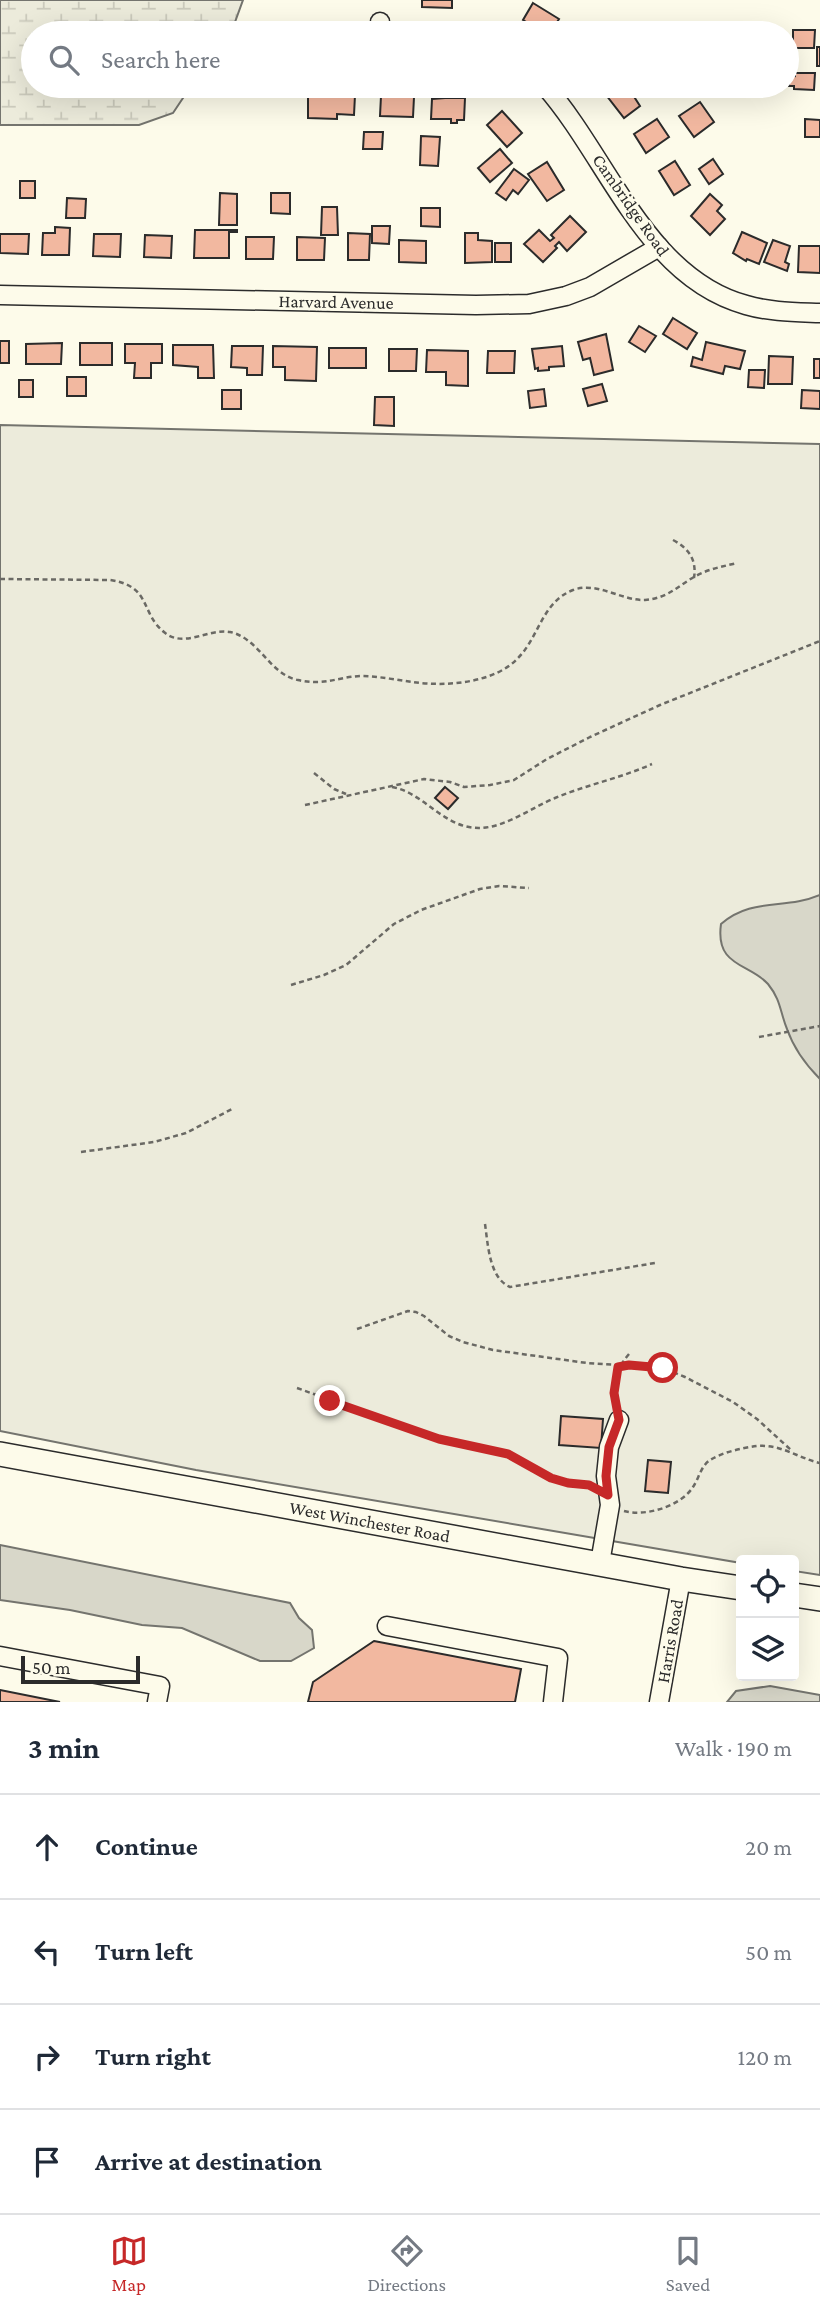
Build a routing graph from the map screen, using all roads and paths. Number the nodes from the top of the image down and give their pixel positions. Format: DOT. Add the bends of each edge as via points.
graph roads {
  1 [pos="556,98"];
  2 [pos="659,247"];
  3 [pos="0,295"];
  4 [pos="820,313"];
  5 [pos="673,540"];
  6 [pos="737,563"];
  7 [pos="694,578"];
  8 [pos="0,579"];
  9 [pos="820,641"];
  10 [pos="652,764"];
  11 [pos="314,773"];
  12 [pos="389,787"];
  13 [pos="347,795"];
  14 [pos="305,805"];
  15 [pos="529,888"];
  16 [pos="291,985"];
  17 [pos="820,1026"];
  18 [pos="759,1037"];
  19 [pos="233,1108"];
  20 [pos="81,1152"];
  21 [pos="485,1224"];
  22 [pos="655,1263"];
  23 [pos="358,1329"];
  24 [pos="629,1354"];
  25 [pos="620,1365"];
  26 [pos="297,1388"];
  27 [pos="619,1420"];
  28 [pos="793,1452"];
  29 [pos="0,1454"];
  30 [pos="820,1462"];
  31 [pos="608,1495"];
  32 [pos="600,1563"];
  33 [pos="681,1580"];
  34 [pos="736,1587"];
  35 [pos="799,1596"];
  36 [pos="820,1599"];
  37 [pos="387,1626"];
  38 [pos="0,1656"];
  39 [pos="157,1702"];
  40 [pos="553,1702"];
  41 [pos="659,1702"];
  1 -- 2 [label="street, Cambridge Road"];
  2 -- 3 [label="street, Harvard Avenue" via="590,287 529,304"];
  2 -- 4 [label="street, Cambridge Road" via="698,283 727,299 763,309"];
  5 -- 7 [label="path" via="685,546 692,557"];
  6 -- 7 [label="path"];
  7 -- 8 [label="path" via="677,591 648,600 575,589 548,609 518,659 485,677 438,684 360,676 321,684 295,680 243,636 230,632 171,637 158,626 141,595 124,582"];
  9 -- 12 [label="path" via="660,705 579,742 514,780 464,787 424,779"];
  10 -- 12 [label="path" via="484,828 467,827 409,792"];
  11 -- 13 [label="path"];
  12 -- 13 [label="path"];
  13 -- 14 [label="path"];
  15 -- 16 [label="path" via="480,889 421,910 394,924 346,965"];
  17 -- 18 [label="path"];
  19 -- 20 [label="path" via="186,1133"];
  21 -- 22 [label="path" via="496,1275 510,1287"];
  23 -- 25 [label="path" via="416,1312 450,1336 493,1350"];
  24 -- 25 [label="path"];
  25 -- 27 [label="path" via="614,1393"];
  25 -- 28 [label="path" via="663,1368 685,1377 733,1402"];
  26 -- 31 [label="path" via="439,1439 508,1454 551,1478 589,1485"];
  27 -- 31 [label="street" via="609,1447"];
  28 -- 30 [label="path"];
  28 -- 31 [label="path" via="759,1446 719,1456 708,1461 682,1499 664,1508 623,1511"];
  29 -- 32 [label="main road, West Winchester Road"];
  31 -- 32 [label="street"];
  32 -- 33 [label="main road, West Winchester Road"];
  33 -- 34 [label="main road, West Winchester Road"];
  33 -- 41 [label="street, Harris Road"];
  35 -- 36 [label="main road"];
  37 -- 40 [label="street" via="558,1658"];
  38 -- 39 [label="street" via="160,1686"];
}
